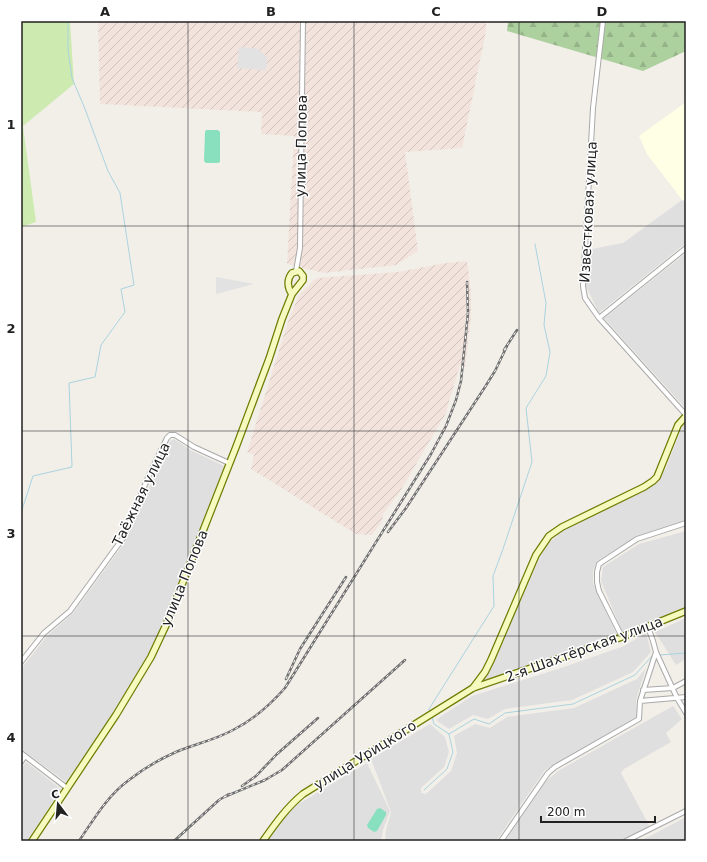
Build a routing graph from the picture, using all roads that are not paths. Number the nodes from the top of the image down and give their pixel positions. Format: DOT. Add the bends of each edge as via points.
graph roads {
  1 [pos="303,21"];
  2 [pos="602,21"];
  3 [pos="686,248"];
  4 [pos="296,271"];
  5 [pos="292,294"];
  6 [pos="599,318"];
  7 [pos="686,415"];
  8 [pos="229,463"];
  9 [pos="686,523"];
  10 [pos="686,611"];
  11 [pos="648,627"];
  12 [pos="622,637"];
  13 [pos="656,652"];
  14 [pos="21,662"];
  15 [pos="686,681"];
  16 [pos="481,685"];
  17 [pos="473,688"];
  18 [pos="673,688"];
  19 [pos="644,690"];
  20 [pos="686,697"];
  21 [pos="678,698"];
  22 [pos="640,701"];
  23 [pos="686,712"];
  24 [pos="23,755"];
  25 [pos="21,762"];
  26 [pos="66,788"];
  27 [pos="686,811"];
  28 [pos="32,841"];
  29 [pos="263,841"];
  30 [pos="501,841"];
  31 [pos="626,841"];
  1 -- 4 [label="street, улица Попова" via="300,248"];
  2 -- 6 [label="street, Известковая улица" via="593,108 583,286 585,298"];
  3 -- 6 [label="street"];
  4 -- 5 [label="street, улица Попова" via="292,272 289,278 288,286"];
  4 -- 5 [label="street, улица Попова" via="301,272 303,278"];
  5 -- 8 [label="street, улица Попова"];
  6 -- 7 [label="street, Известковая улица"];
  7 -- 17 [label="street" via="678,425 662,466 653,481 562,527 545,541 536,555 491,660"];
  8 -- 14 [label="street, Таёжная улица" via="175,435 170,436 163,444 123,538 70,611 44,633"];
  8 -- 26 [label="street, улица Попова" via="151,657 116,715"];
  9 -- 12 [label="street" via="637,539 599,564 599,591"];
  10 -- 11 [label="street, 2-я Шахтёрская улица"];
  11 -- 12 [label="street, 2-я Шахтёрская улица"];
  11 -- 13 [label="street"];
  12 -- 16 [label="street, 2-я Шахтёрская улица"];
  13 -- 18 [label="street"];
  13 -- 19 [label="street"];
  15 -- 18 [label="street"];
  16 -- 17 [label="street, улица Урицкого"];
  17 -- 29 [label="street, улица Урицкого" via="303,794 292,803"];
  18 -- 19 [label="street"];
  18 -- 21 [label="street"];
  19 -- 22 [label="street"];
  20 -- 21 [label="street"];
  21 -- 22 [label="street"];
  21 -- 23 [label="street"];
  22 -- 30 [label="street" via="639,719 548,773"];
  24 -- 25 [label="street"];
  24 -- 26 [label="street"];
  26 -- 28 [label="street, улица Попова"];
  27 -- 31 [label="street"];
}
